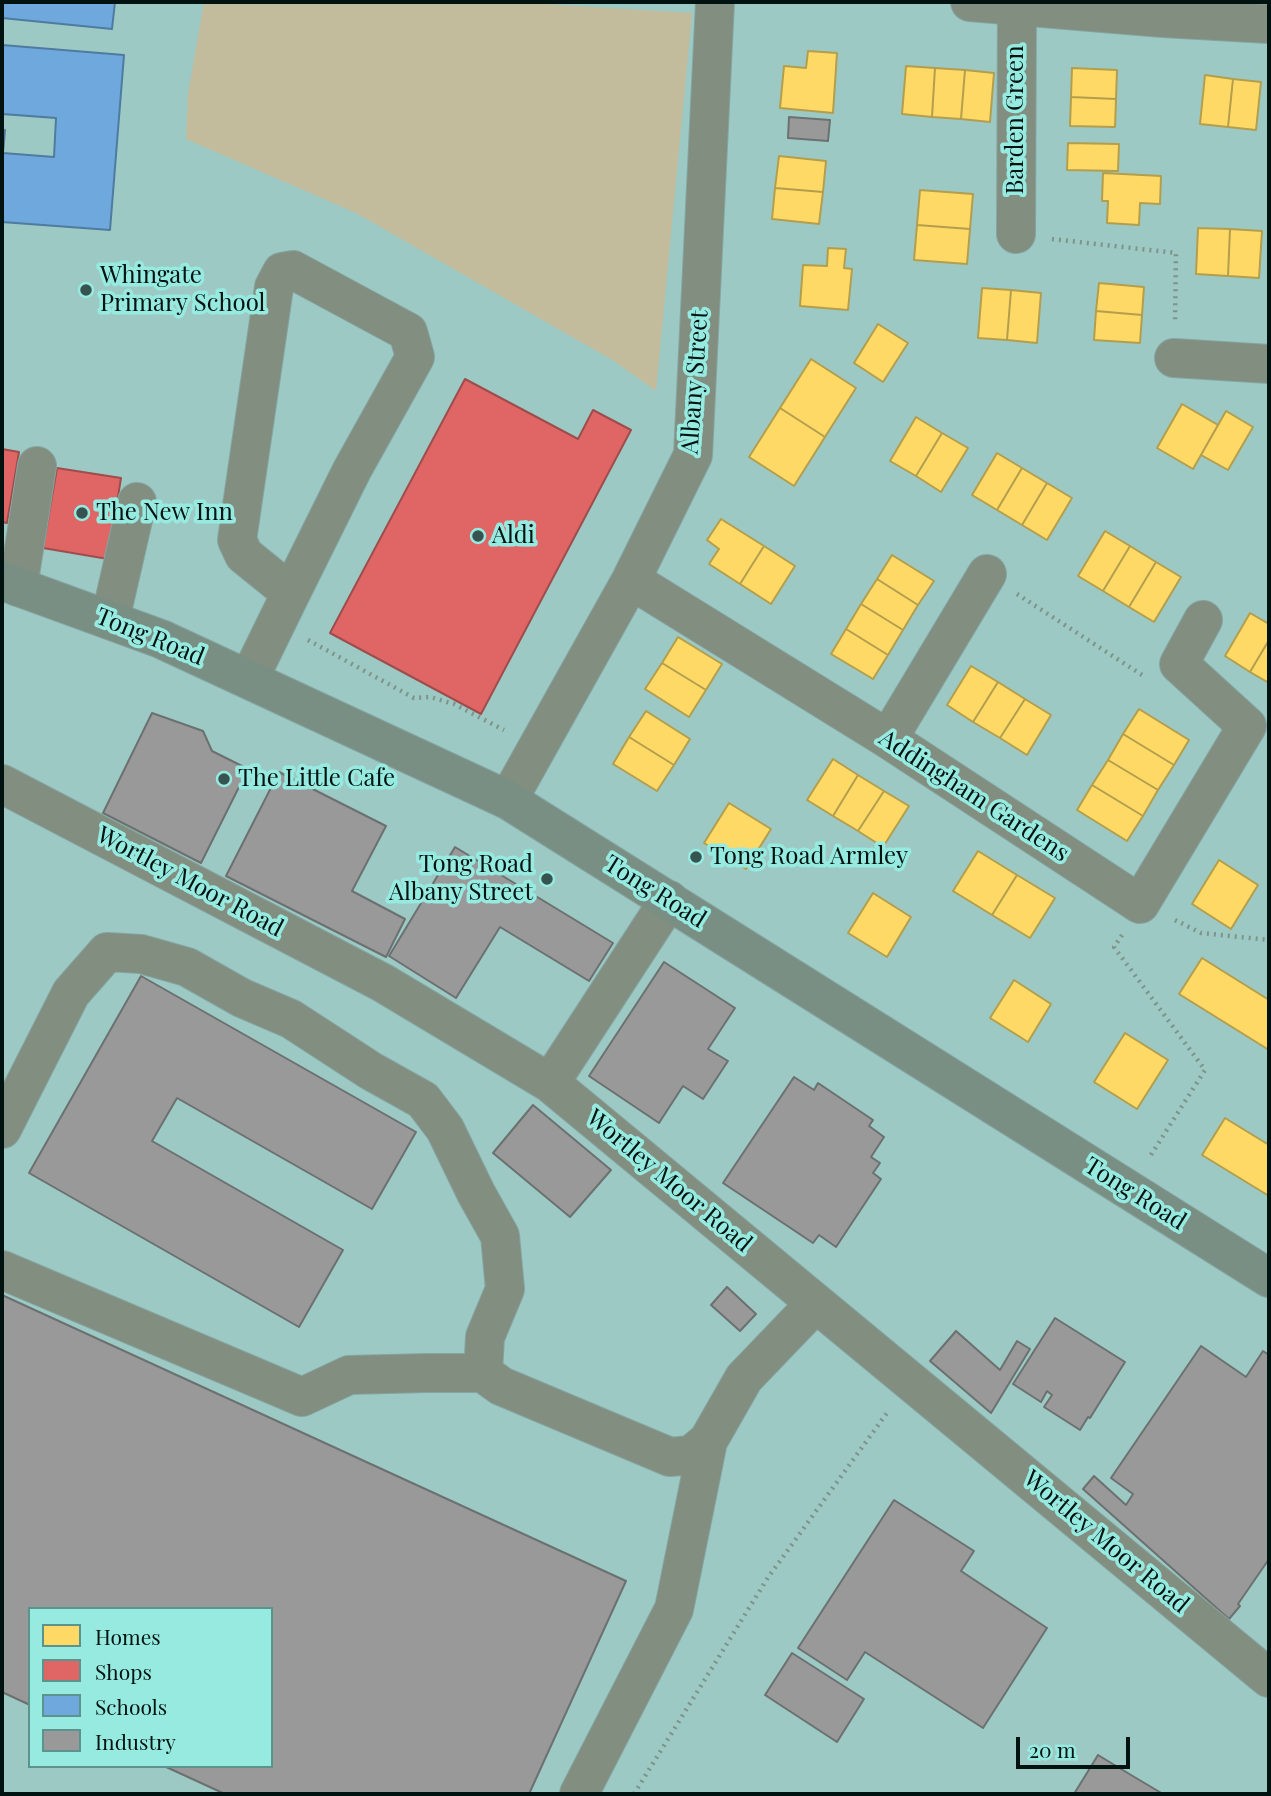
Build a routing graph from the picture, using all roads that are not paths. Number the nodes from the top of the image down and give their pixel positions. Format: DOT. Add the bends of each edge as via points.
graph roads {
  1 [pos="715,2"];
  2 [pos="970,2"];
  3 [pos="1017,6"];
  4 [pos="1165,10"];
  5 [pos="1269,24"];
  6 [pos="1016,234"];
  7 [pos="1174,358"];
  8 [pos="1269,364"];
  9 [pos="37,466"];
  10 [pos="137,502"];
  11 [pos="987,575"];
  12 [pos="631,580"];
  13 [pos="10,584"];
  14 [pos="284,608"];
  15 [pos="110,620"];
  16 [pos="1203,620"];
  17 [pos="249,679"];
  18 [pos="888,739"];
  19 [pos="2,784"];
  20 [pos="508,800"];
  21 [pos="669,900"];
  22 [pos="550,1083"];
  23 [pos="2,1129"];
  24 [pos="2,1270"];
  25 [pos="1269,1278"];
  26 [pos="816,1303"];
  27 [pos="483,1373"];
  28 [pos="708,1441"];
  29 [pos="1269,1678"];
  30 [pos="579,1794"];
  1 -- 12 [label="street, Albany Street" via="693,455"];
  2 -- 3 [label="street"];
  3 -- 4 [label="street"];
  3 -- 6 [label="street, Barden Green"];
  4 -- 5 [label="street"];
  7 -- 8 [label="street"];
  9 -- 13 [label="street"];
  10 -- 15 [label="street"];
  11 -- 18 [label="street"];
  12 -- 18 [label="street, Addingham Gardens"];
  12 -- 20 [label="street, Albany Street"];
  13 -- 15 [label="main road, Tong Road"];
  14 -- 14 [label="street" via="237,540 274,287 282,272 293,270 408,332 415,357 352,470"];
  14 -- 17 [label="street"];
  15 -- 17 [label="main road, Tong Road"];
  16 -- 18 [label="street, Addingham Gardens" via="1179,664 1247,726 1140,904"];
  17 -- 20 [label="main road, Tong Road"];
  19 -- 22 [label="street, Wortley Moor Road" via="383,983"];
  20 -- 21 [label="main road, Tong Road"];
  21 -- 22 [label="street"];
  21 -- 25 [label="main road, Tong Road"];
  22 -- 26 [label="street, Wortley Moor Road"];
  23 -- 27 [label="street" via="71,993 107,952 141,954 187,967 242,999 291,1019 423,1100 445,1129 500,1236 505,1289 485,1337"];
  24 -- 27 [label="street" via="302,1396 349,1375"];
  26 -- 28 [label="street" via="744,1378"];
  26 -- 29 [label="street, Wortley Moor Road"];
  27 -- 28 [label="street" via="501,1386 670,1457 691,1455"];
  28 -- 30 [label="street" via="674,1609"];
}
